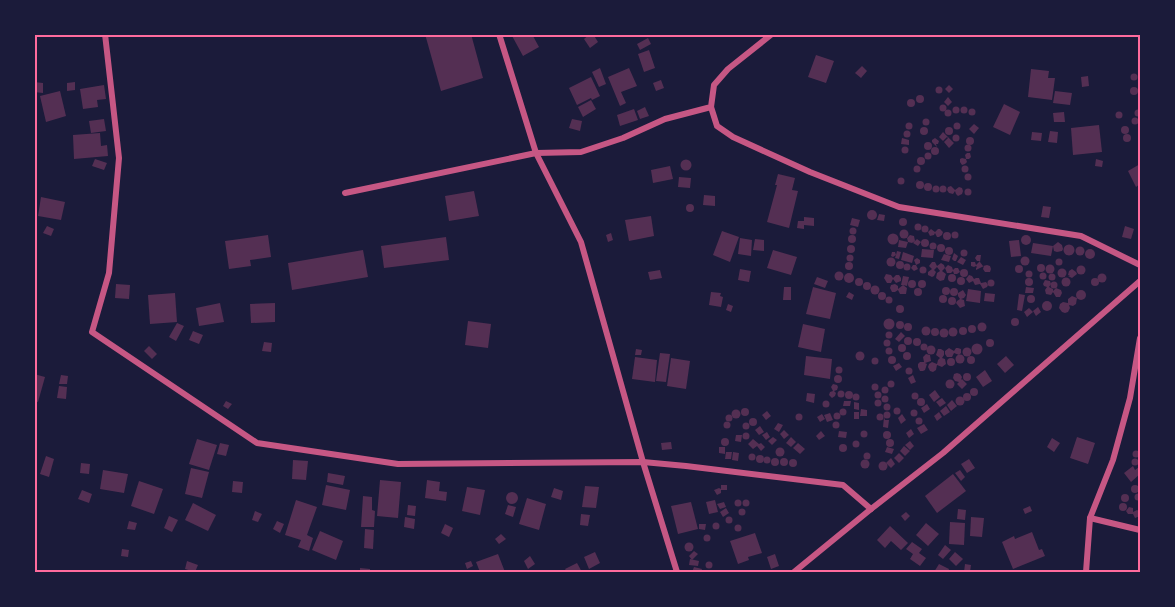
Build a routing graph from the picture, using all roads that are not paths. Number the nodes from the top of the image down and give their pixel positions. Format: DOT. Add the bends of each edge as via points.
graph roads {
  1 [pos="105,34"];
  2 [pos="499,34"];
  3 [pos="772,34"];
  4 [pos="711,106"];
  5 [pos="537,153"];
  6 [pos="345,193"];
  7 [pos="1140,265"];
  8 [pos="1140,281"];
  9 [pos="1140,338"];
  10 [pos="643,462"];
  11 [pos="871,509"];
  12 [pos="1090,518"];
  13 [pos="1140,530"];
  14 [pos="677,573"];
  15 [pos="794,573"];
  16 [pos="1086,573"];
  1 -- 10 [label="street" via="119,158 109,273 92,332 257,443 398,464"];
  2 -- 5 [label="street"];
  3 -- 4 [label="street" via="714,85"];
  4 -- 5 [label="street" via="664,119 581,152"];
  4 -- 7 [label="street" via="717,126 733,137 899,207 1081,236"];
  5 -- 6 [label="street"];
  5 -- 10 [label="street" via="581,242"];
  8 -- 11 [label="street" via="943,453"];
  9 -- 12 [label="street" via="1130,398 1113,460"];
  10 -- 11 [label="street" via="843,485"];
  10 -- 14 [label="street"];
  11 -- 15 [label="street"];
  12 -- 13 [label="street"];
  12 -- 16 [label="street"];
}
